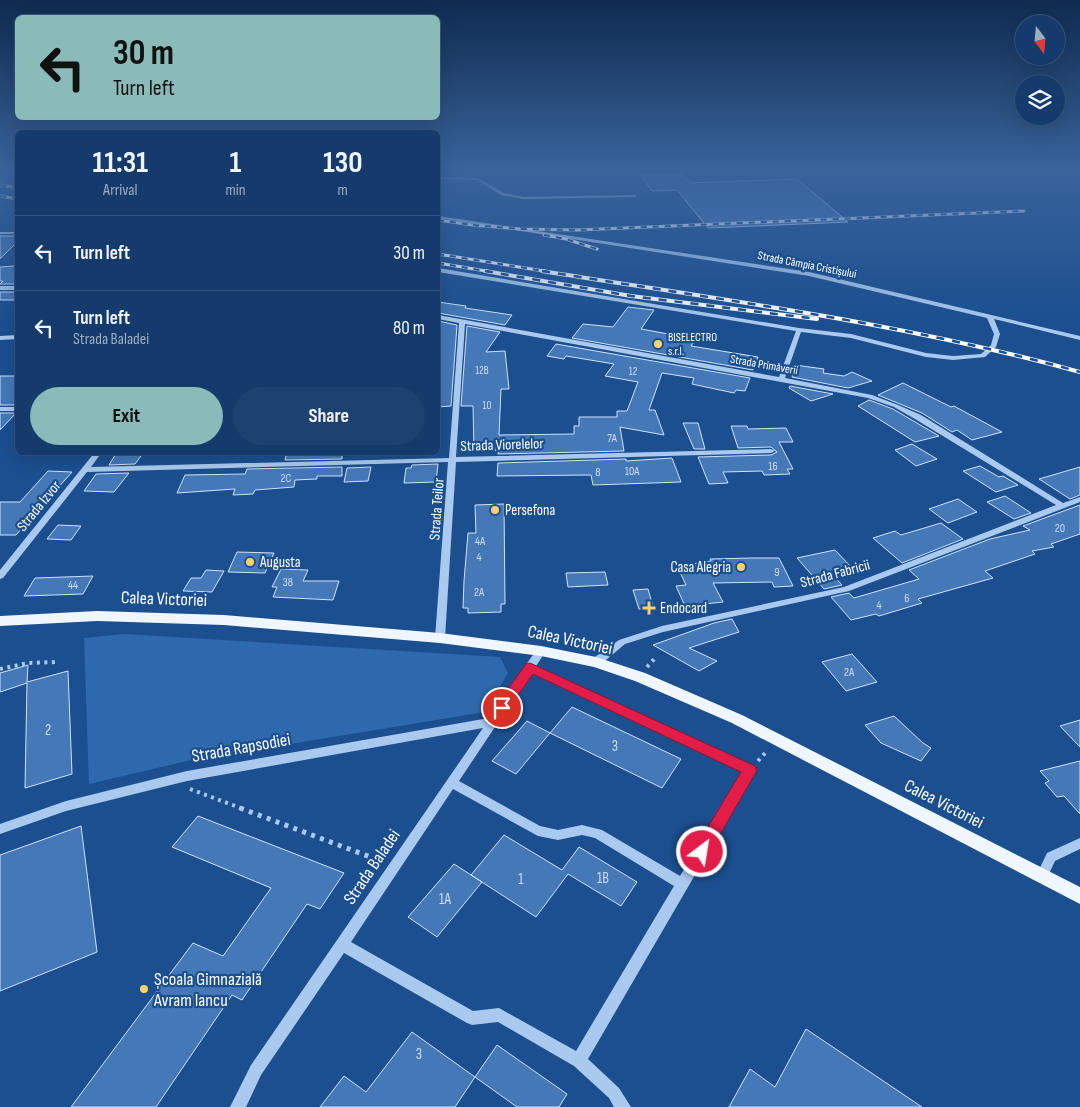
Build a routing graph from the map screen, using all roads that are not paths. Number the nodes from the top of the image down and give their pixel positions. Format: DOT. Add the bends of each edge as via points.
graph roads {
  1 [pos="462,221"];
  2 [pos="0,233"];
  3 [pos="15,233"];
  4 [pos="440,270"];
  5 [pos="0,288"];
  6 [pos="15,288"];
  7 [pos="440,317"];
  8 [pos="990,317"];
  9 [pos="462,322"];
  10 [pos="799,330"];
  11 [pos="15,337"];
  12 [pos="0,338"];
  13 [pos="1080,338"];
  14 [pos="780,380"];
  15 [pos="0,409"];
  16 [pos="15,409"];
  17 [pos="771,451"];
  18 [pos="96,455"];
  19 [pos="454,460"];
  20 [pos="84,470"];
  21 [pos="1080,499"];
  22 [pos="1061,505"];
  23 [pos="0,576"];
  24 [pos="0,621"];
  25 [pos="440,638"];
  26 [pos="541,651"];
  27 [pos="596,662"];
  28 [pos="530,668"];
  29 [pos="492,722"];
  30 [pos="450,782"];
  31 [pos="0,829"];
  32 [pos="1080,843"];
  33 [pos="1042,876"];
  34 [pos="682,884"];
  35 [pos="1080,896"];
  36 [pos="341,944"];
  37 [pos="579,1061"];
  38 [pos="238,1107"];
  39 [pos="623,1107"];
  1 -- 8 [label="street, Strada Câmpia Cristișului" via="809,274"];
  2 -- 3 [label="street"];
  4 -- 10 [label="street"];
  5 -- 6 [label="street"];
  7 -- 9 [label="street, Strada Primăverii"];
  8 -- 10 [label="street" via="997,334 994,346 983,356 953,358 926,355 851,336"];
  8 -- 13 [label="street, Strada Câmpia Cristișului"];
  9 -- 14 [label="street, Strada Primăverii"];
  9 -- 19 [label="street, Strada Teilor"];
  10 -- 14 [label="street"];
  11 -- 12 [label="street"];
  14 -- 22 [label="street, Strada Primăverii" via="849,391 896,406"];
  15 -- 16 [label="street"];
  17 -- 19 [label="street, Strada Viorelelor"];
  18 -- 20 [label="street, Strada Izvor"];
  19 -- 20 [label="street, Strada Viorelelor"];
  19 -- 25 [label="street, Strada Teilor"];
  20 -- 23 [label="street, Strada Izvor"];
  21 -- 22 [label="street, Strada Fabricii"];
  22 -- 27 [label="street, Strada Fabricii" via="846,589 662,629 622,642"];
  24 -- 25 [label="main road, Calea Victoriei" via="97,616 224,620"];
  25 -- 26 [label="main road, Calea Victoriei"];
  26 -- 27 [label="main road, Calea Victoriei"];
  26 -- 28 [label="street, Strada Baladei"];
  27 -- 33 [label="main road, Calea Victoriei" via="640,677 737,719"];
  28 -- 29 [label="street, Strada Baladei"];
  28 -- 34 [label="street" via="750,770"];
  29 -- 30 [label="street, Strada Baladei"];
  29 -- 31 [label="street, Strada Rapsodiei" via="187,776 66,806"];
  30 -- 34 [label="street" via="538,831 558,835 582,830 598,834"];
  30 -- 36 [label="street, Strada Baladei"];
  32 -- 33 [label="street" via="1051,857"];
  33 -- 35 [label="main road, Calea Victoriei"];
  34 -- 37 [label="street"];
  36 -- 37 [label="street" via="472,1018 499,1015"];
  36 -- 38 [label="street, Strada Baladei" via="256,1070"];
  37 -- 39 [label="street" via="614,1093"];
}
